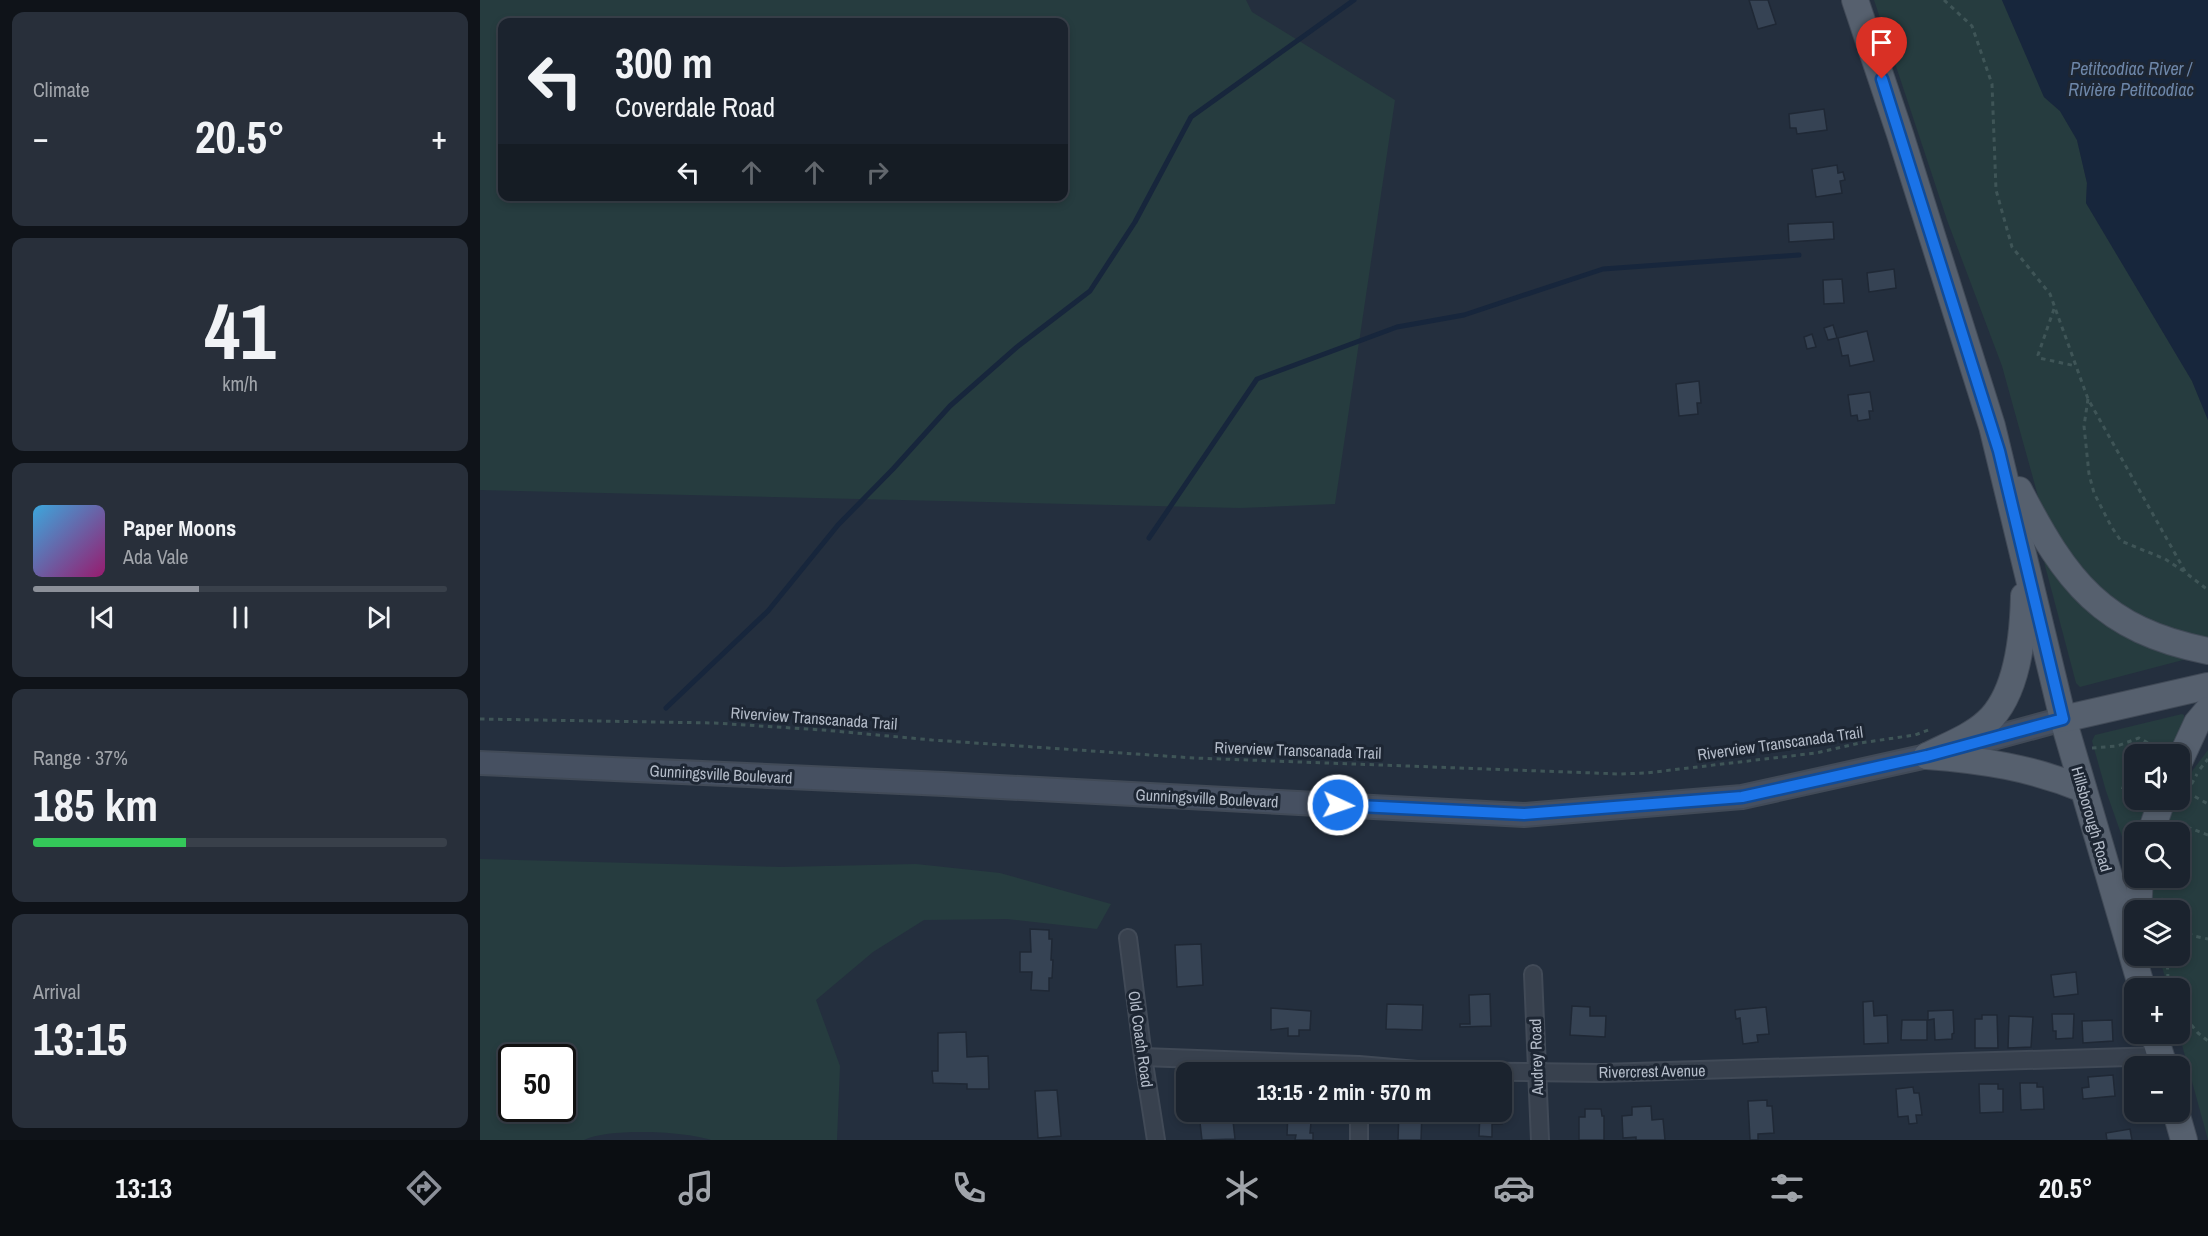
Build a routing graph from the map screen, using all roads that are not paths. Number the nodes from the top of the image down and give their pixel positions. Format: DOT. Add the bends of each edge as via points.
graph roads {
  1 [pos="1855,0"];
  2 [pos="1999,451"];
  3 [pos="2025,562"];
  4 [pos="2208,651"];
  5 [pos="2208,686"];
  6 [pos="2208,710"];
  7 [pos="2063,719"];
  8 [pos="2187,744"];
  9 [pos="1927,756"];
  10 [pos="480,763"];
  11 [pos="2083,789"];
  12 [pos="1128,938"];
  13 [pos="1533,974"];
  14 [pos="2139,978"];
  15 [pos="2160,1052"];
  16 [pos="1143,1057"];
  17 [pos="1233,1062"];
  18 [pos="1512,1071"];
  19 [pos="1537,1071"];
  20 [pos="1359,1122"];
  21 [pos="2179,1122"];
  22 [pos="1156,1140"];
  23 [pos="1359,1140"];
  24 [pos="1540,1140"];
  25 [pos="2184,1140"];
  1 -- 2 [label="main road"];
  2 -- 3 [label="main road"];
  2 -- 4 [label="main road" via="2053,553 2087,593 2138,629"];
  3 -- 7 [label="main road, Hillsborough Road"];
  3 -- 9 [label="main road" via="2021,639 1998,711 1976,730"];
  5 -- 7 [label="main road, Gunningsville Boulevard"];
  6 -- 8 [label="main road"];
  7 -- 9 [label="main road, Gunningsville Boulevard"];
  7 -- 11 [label="main road, Hillsborough Road"];
  9 -- 10 [label="main road, Gunningsville Boulevard" via="1742,797 1524,814"];
  9 -- 11 [label="main road" via="2008,765"];
  11 -- 14 [label="main road, Hillsborough Road"];
  12 -- 16 [label="street, Old Coach Road"];
  13 -- 19 [label="street, Audrey Road"];
  15 -- 19 [label="street, Rivercrest Avenue" via="1602,1073"];
  16 -- 17 [label="street, Rivercrest Avenue"];
  16 -- 22 [label="street, Old Coach Road"];
  18 -- 19 [label="street, Rivercrest Avenue"];
  19 -- 24 [label="street, Audrey Road"];
  20 -- 23 [label="street"];
  21 -- 25 [label="main road"];
}
